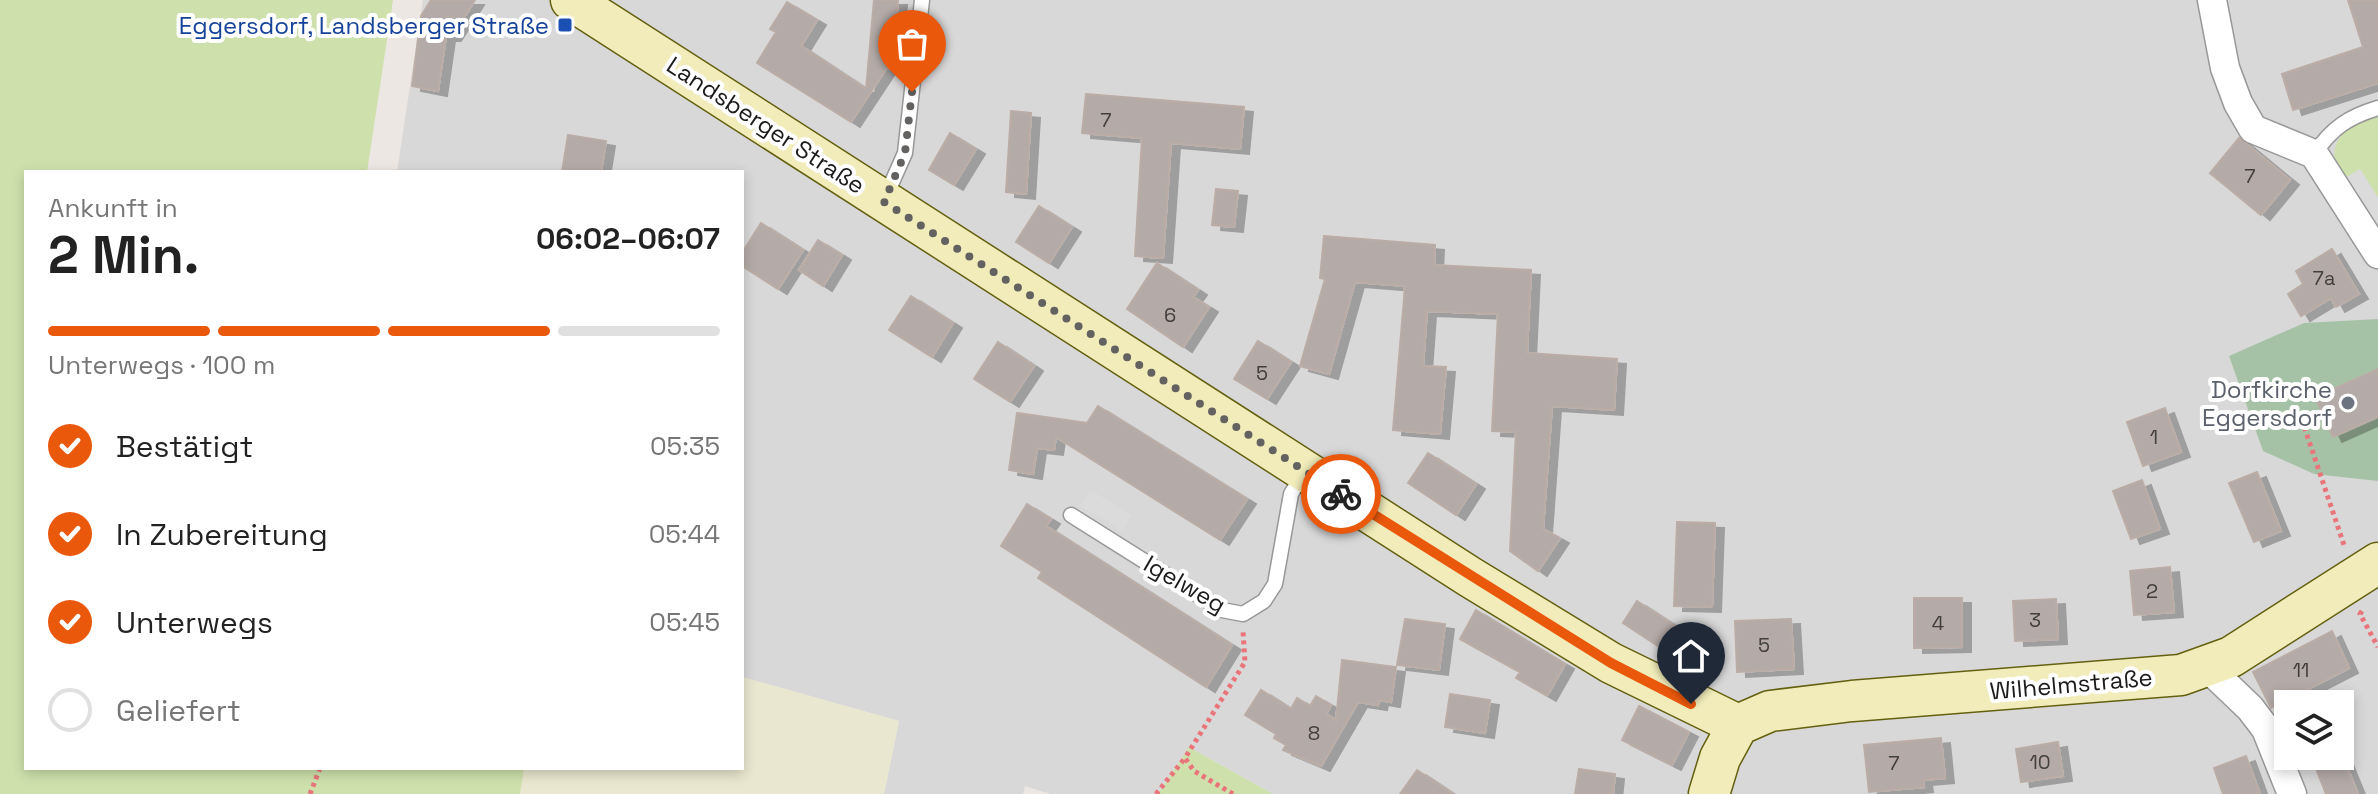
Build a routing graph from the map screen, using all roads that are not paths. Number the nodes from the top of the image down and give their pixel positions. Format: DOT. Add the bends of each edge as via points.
graph roads {
  1 [pos="571,0"];
  2 [pos="922,0"];
  3 [pos="2212,0"];
  4 [pos="2378,108"];
  5 [pos="2314,154"];
  6 [pos="884,202"];
  7 [pos="2378,254"];
  8 [pos="1304,471"];
  9 [pos="1071,515"];
  10 [pos="2364,562"];
  11 [pos="2207,667"];
  12 [pos="1738,725"];
  13 [pos="1709,794"];
  14 [pos="2292,794"];
  1 -- 6 [label="main road, Landsberger Straße"];
  2 -- 6 [label="lane" via="905,153"];
  3 -- 5 [label="street" via="2225,68 2253,129"];
  4 -- 5 [label="lane" via="2350,117"];
  5 -- 7 [label="street"];
  6 -- 8 [label="main road, Landsberger Straße"];
  8 -- 9 [label="lane, Igelweg" via="1291,494 1275,584 1264,601 1243,614 1222,610"];
  8 -- 12 [label="main road, Landsberger Straße" via="1611,663"];
  10 -- 11 [label="main road, Wilhelmstraße" via="2231,657"];
  11 -- 12 [label="main road, Wilhelmstraße" via="2181,675 1770,711"];
  11 -- 14 [label="street" via="2266,729"];
  12 -- 13 [label="main road"];
}
